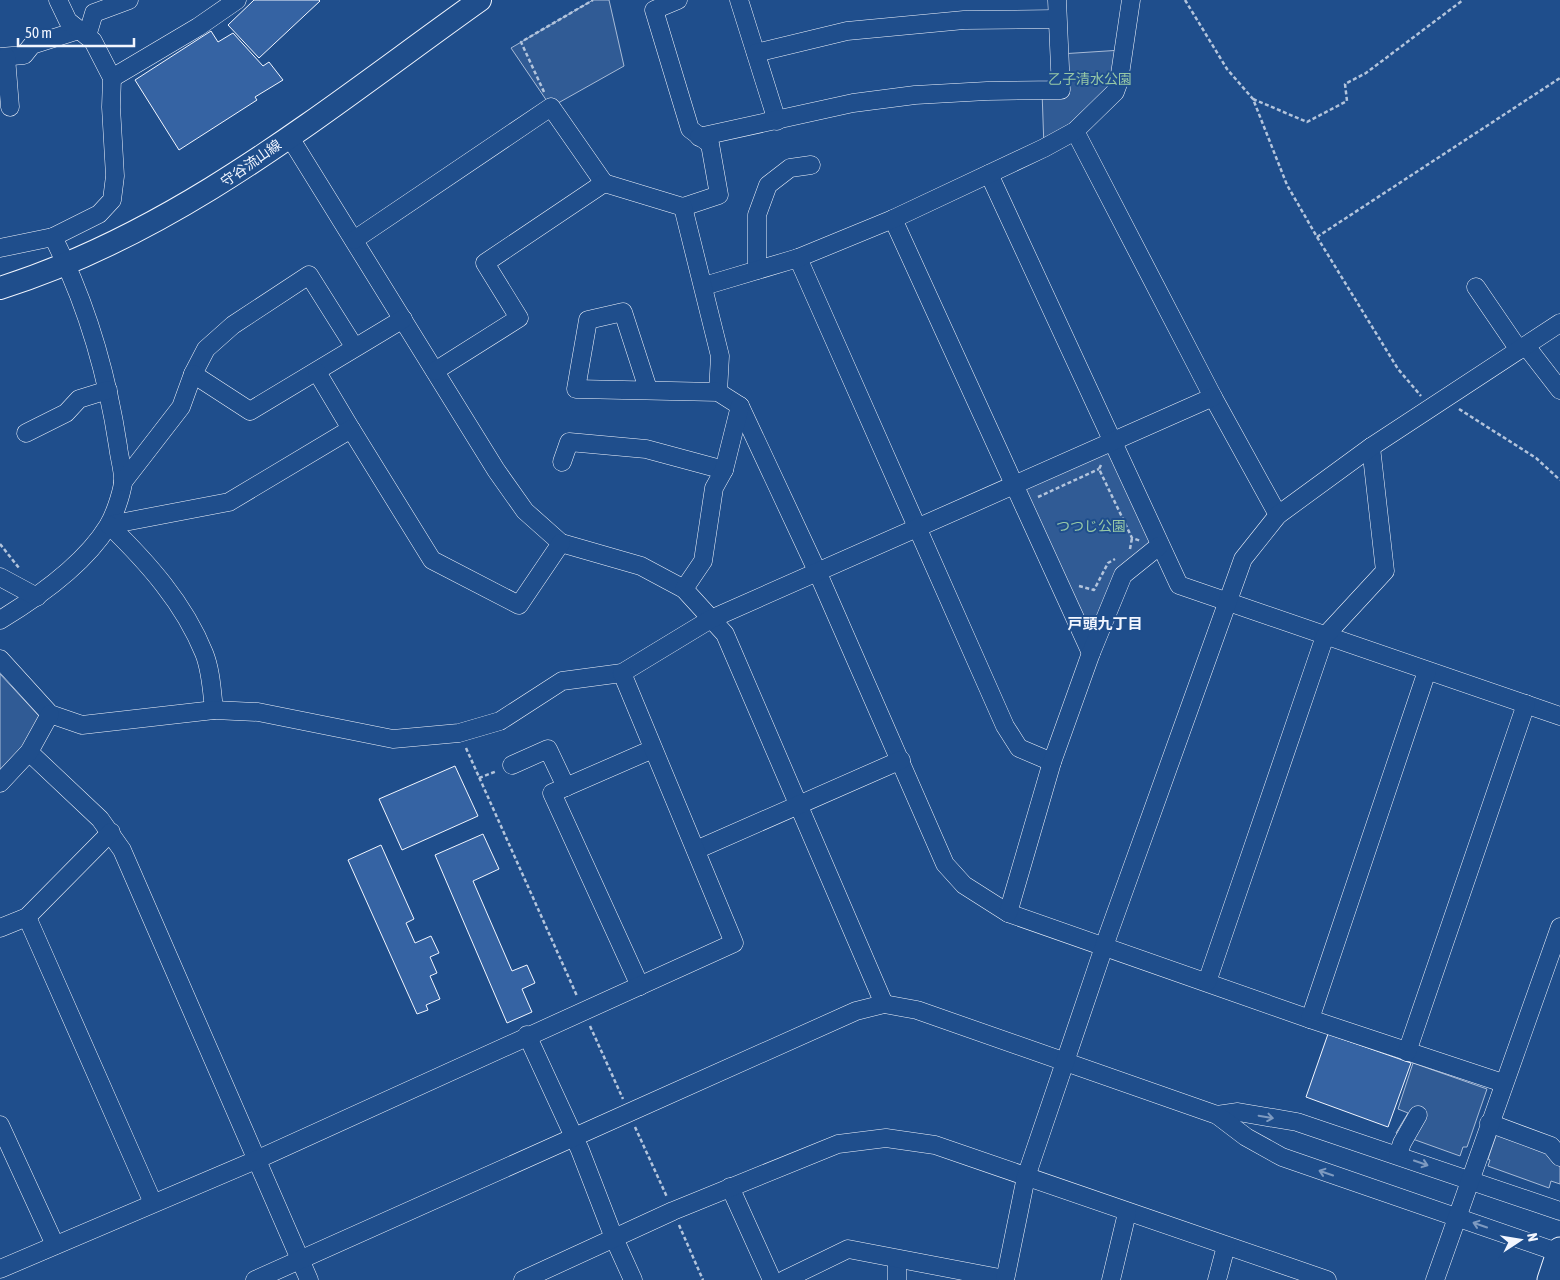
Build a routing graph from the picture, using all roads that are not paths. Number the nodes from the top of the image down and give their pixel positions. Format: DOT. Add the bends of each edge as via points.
graph roads {
  1 [pos="58,0"];
  2 [pos="129,0"];
  3 [pos="237,0"];
  4 [pos="480,0"];
  5 [pos="678,0"];
  6 [pos="739,0"];
  7 [pos="1057,0"];
  8 [pos="1131,0"];
  9 [pos="219,5"];
  10 [pos="652,5"];
  11 [pos="1057,19"];
  12 [pos="83,33"];
  13 [pos="756,53"];
  14 [pos="3,57"];
  15 [pos="112,78"];
  16 [pos="10,107"];
  17 [pos="777,121"];
  18 [pos="1075,131"];
  19 [pos="289,136"];
  20 [pos="699,136"];
  21 [pos="812,165"];
  22 [pos="989,174"];
  23 [pos="604,183"];
  24 [pos="683,207"];
  25 [pos="893,219"];
  26 [pos="53,237"];
  27 [pos="354,240"];
  28 [pos="0,248"];
  29 [pos="798,258"];
  30 [pos="66,264"];
  31 [pos="757,270"];
  32 [pos="704,286"];
  33 [pos="1476,287"];
  34 [pos="0,288"];
  35 [pos="403,318"];
  36 [pos="1560,323"];
  37 [pos="354,348"];
  38 [pos="1522,348"];
  39 [pos="435,371"];
  40 [pos="317,372"];
  41 [pos="193,374"];
  42 [pos="648,389"];
  43 [pos="108,390"];
  44 [pos="1560,390"];
  45 [pos="718,392"];
  46 [pos="1213,397"];
  47 [pos="740,406"];
  48 [pos="351,429"];
  49 [pos="26,433"];
  50 [pos="1112,441"];
  51 [pos="1371,448"];
  52 [pos="562,462"];
  53 [pos="724,470"];
  54 [pos="123,482"];
  55 [pos="1014,485"];
  56 [pos="1278,515"];
  57 [pos="109,525"];
  58 [pos="918,527"];
  59 [pos="561,543"];
  60 [pos="1159,546"];
  61 [pos="817,570"];
  62 [pos="0,577"];
  63 [pos="684,589"];
  64 [pos="37,597"];
  65 [pos="1226,601"];
  66 [pos="711,619"];
  67 [pos="0,620"];
  68 [pos="1325,636"];
  69 [pos="1091,653"];
  70 [pos="0,659"];
  71 [pos="1428,671"];
  72 [pos="622,673"];
  73 [pos="1526,704"];
  74 [pos="214,710"];
  75 [pos="50,714"];
  76 [pos="1560,716"];
  77 [pos="653,749"];
  78 [pos="29,752"];
  79 [pos="901,760"];
  80 [pos="1052,762"];
  81 [pos="512,765"];
  82 [pos="0,783"];
  83 [pos="566,787"];
  84 [pos="797,805"];
  85 [pos="111,832"];
  86 [pos="696,850"];
  87 [pos="1008,914"];
  88 [pos="27,917"];
  89 [pos="1560,927"];
  90 [pos="0,928"];
  91 [pos="1104,947"];
  92 [pos="1207,982"];
  93 [pos="640,986"];
  94 [pos="884,1004"];
  95 [pos="1310,1020"];
  96 [pos="527,1035"];
  97 [pos="1407,1052"];
  98 [pos="1066,1062"];
  99 [pos="1503,1083"];
  100 [pos="1217,1115"];
  101 [pos="1418,1115"];
  102 [pos="1487,1115"];
  103 [pos="0,1126"];
  104 [pos="574,1136"];
  105 [pos="1398,1155"];
  106 [pos="1560,1157"];
  107 [pos="256,1160"];
  108 [pos="1026,1176"];
  109 [pos="1470,1179"];
  110 [pos="730,1187"];
  111 [pos="153,1203"];
  112 [pos="1560,1211"];
  113 [pos="1127,1212"];
  114 [pos="1456,1217"];
  115 [pos="614,1238"];
  116 [pos="54,1246"];
  117 [pos="1226,1246"];
  118 [pos="1560,1252"];
  119 [pos="897,1259"];
  120 [pos="300,1260"];
  121 [pos="0,1269"];
  122 [pos="526,1279"];
  123 [pos="255,1280"];
  124 [pos="309,1280"];
  125 [pos="633,1280"];
  126 [pos="772,1280"];
  127 [pos="784,1280"];
  128 [pos="897,1280"];
  129 [pos="1005,1280"];
  130 [pos="1111,1280"];
  131 [pos="1217,1280"];
  132 [pos="1325,1280"];
  133 [pos="1435,1280"];
  134 [pos="1550,1280"];
  1 -- 12 [label="street" via="68,21"];
  2 -- 12 [label="street" via="94,13"];
  3 -- 9 [label="street"];
  4 -- 19 [label="main road, 守谷流山線"];
  5 -- 10 [label="street"];
  6 -- 13 [label="street"];
  7 -- 11 [label="street"];
  8 -- 18 [label="street" via="1115,92"];
  9 -- 15 [label="street" via="198,27"];
  10 -- 20 [label="street" via="690,129"];
  11 -- 13 [label="street" via="964,20 847,31"];
  11 -- 17 [label="street" via="1061,90 986,90 915,96 854,103"];
  12 -- 14 [label="street" via="32,45 24,55"];
  12 -- 15 [label="street" via="93,41"];
  13 -- 17 [label="street"];
  14 -- 16 [label="street"];
  15 -- 26 [label="street" via="115,176 112,200 99,214"];
  17 -- 20 [label="street"];
  18 -- 22 [label="street"];
  18 -- 46 [label="street"];
  19 -- 27 [label="street"];
  19 -- 30 [label="main road, 守谷流山線" via="184,206"];
  20 -- 24 [label="street" via="710,144 720,195"];
  21 -- 31 [label="street" via="790,168 768,185 757,215"];
  22 -- 25 [label="street"];
  22 -- 50 [label="street"];
  23 -- 24 [label="street"];
  23 -- 27 [label="street" via="551,107"];
  23 -- 39 [label="street" via="485,263 519,318"];
  24 -- 32 [label="street"];
  25 -- 29 [label="street"];
  25 -- 55 [label="street"];
  26 -- 28 [label="street"];
  26 -- 30 [label="street"];
  27 -- 35 [label="street"];
  29 -- 31 [label="street"];
  29 -- 58 [label="street"];
  30 -- 34 [label="main road, 守谷流山線"];
  30 -- 43 [label="street" via="91,330"];
  31 -- 32 [label="street"];
  32 -- 45 [label="street" via="720,356"];
  33 -- 38 [label="street"];
  35 -- 37 [label="street"];
  35 -- 39 [label="street"];
  36 -- 38 [label="street"];
  37 -- 40 [label="street"];
  37 -- 41 [label="street" via="309,275 233,325 206,349"];
  38 -- 44 [label="street"];
  38 -- 51 [label="street"];
  39 -- 59 [label="street" via="525,511"];
  40 -- 41 [label="street" via="250,411"];
  40 -- 48 [label="street"];
  41 -- 54 [label="street" via="181,406"];
  42 -- 42 [label="street" via="576,388 588,320 623,312"];
  42 -- 45 [label="street"];
  43 -- 49 [label="street" via="79,398 66,413"];
  43 -- 54 [label="street"];
  45 -- 47 [label="street"];
  46 -- 50 [label="street"];
  46 -- 56 [label="street"];
  47 -- 53 [label="street"];
  47 -- 61 [label="street"];
  48 -- 57 [label="street" via="229,502"];
  48 -- 59 [label="street" via="432,560 519,606"];
  50 -- 55 [label="street"];
  50 -- 60 [label="street"];
  51 -- 56 [label="street"];
  51 -- 68 [label="street" via="1385,571"];
  52 -- 53 [label="street" via="569,442 646,450"];
  53 -- 63 [label="street" via="714,488 703,561"];
  54 -- 57 [label="street"];
  55 -- 58 [label="street"];
  55 -- 69 [label="street"];
  56 -- 65 [label="street" via="1242,558"];
  57 -- 64 [label="street" via="91,549"];
  57 -- 74 [label="street" via="142,556 187,620 205,654"];
  58 -- 61 [label="street"];
  58 -- 80 [label="street" via="1005,726 1019,748"];
  59 -- 63 [label="street" via="641,566"];
  60 -- 65 [label="street" via="1179,585"];
  60 -- 69 [label="street" via="1124,575"];
  61 -- 66 [label="street"];
  61 -- 79 [label="street"];
  62 -- 64 [label="street"];
  63 -- 66 [label="street"];
  64 -- 67 [label="street"];
  65 -- 68 [label="street"];
  65 -- 91 [label="street"];
  66 -- 72 [label="street"];
  66 -- 84 [label="street" via="725,634"];
  68 -- 71 [label="street"];
  68 -- 92 [label="street"];
  69 -- 80 [label="street"];
  70 -- 75 [label="street"];
  71 -- 73 [label="street"];
  71 -- 95 [label="street"];
  72 -- 74 [label="street" via="562,681 500,721 459,733 393,739 258,712"];
  72 -- 77 [label="street"];
  73 -- 76 [label="street"];
  73 -- 97 [label="street"];
  74 -- 75 [label="street" via="82,725"];
  75 -- 78 [label="street"];
  77 -- 83 [label="street"];
  77 -- 86 [label="street"];
  78 -- 82 [label="street"];
  78 -- 85 [label="street"];
  79 -- 84 [label="street"];
  79 -- 87 [label="street" via="945,864 964,885"];
  80 -- 87 [label="street"];
  81 -- 83 [label="street" via="548,749"];
  83 -- 93 [label="street" via="552,793"];
  84 -- 86 [label="street"];
  84 -- 94 [label="street"];
  85 -- 88 [label="street"];
  85 -- 107 [label="street" via="122,850"];
  86 -- 93 [label="street" via="734,943"];
  87 -- 91 [label="street"];
  88 -- 90 [label="street"];
  88 -- 111 [label="street"];
  89 -- 99 [label="street"];
  91 -- 92 [label="street"];
  91 -- 98 [label="street"];
  92 -- 95 [label="street"];
  93 -- 96 [label="street"];
  94 -- 98 [label="street" via="917,1010"];
  94 -- 104 [label="street" via="856,1011"];
  95 -- 97 [label="street"];
  96 -- 104 [label="street"];
  96 -- 107 [label="street"];
  97 -- 99 [label="street"];
  98 -- 100 [label="street"];
  98 -- 108 [label="street"];
  99 -- 102 [label="street"];
  100 -- 105 [label="street, one-way" via="1238,1112 1297,1122"];
  114 -- 100 [label="street, one-way" via="1282,1157 1246,1137"];
  101 -- 105 [label="street"];
  102 -- 106 [label="street" via="1520,1142 1552,1146"];
  102 -- 109 [label="street" via="1475,1141"];
  103 -- 116 [label="street"];
  104 -- 115 [label="street"];
  104 -- 120 [label="street"];
  105 -- 109 [label="street, one-way"];
  107 -- 111 [label="street"];
  107 -- 120 [label="street"];
  108 -- 110 [label="street" via="935,1145 886,1138 838,1144"];
  108 -- 113 [label="street"];
  108 -- 129 [label="street"];
  109 -- 112 [label="street"];
  109 -- 114 [label="street"];
  110 -- 115 [label="street"];
  110 -- 126 [label="street"];
  111 -- 116 [label="street"];
  113 -- 117 [label="street"];
  113 -- 130 [label="street"];
  118 -- 114 [label="street, one-way"];
  114 -- 133 [label="street"];
  115 -- 122 [label="street"];
  115 -- 125 [label="street"];
  116 -- 121 [label="street"];
  117 -- 131 [label="street"];
  117 -- 132 [label="street"];
  118 -- 134 [label="highway"];
  119 -- 127 [label="street" via="848,1249"];
  119 -- 128 [label="street"];
  119 -- 129 [label="street"];
  120 -- 123 [label="street"];
  120 -- 124 [label="street"];
}
